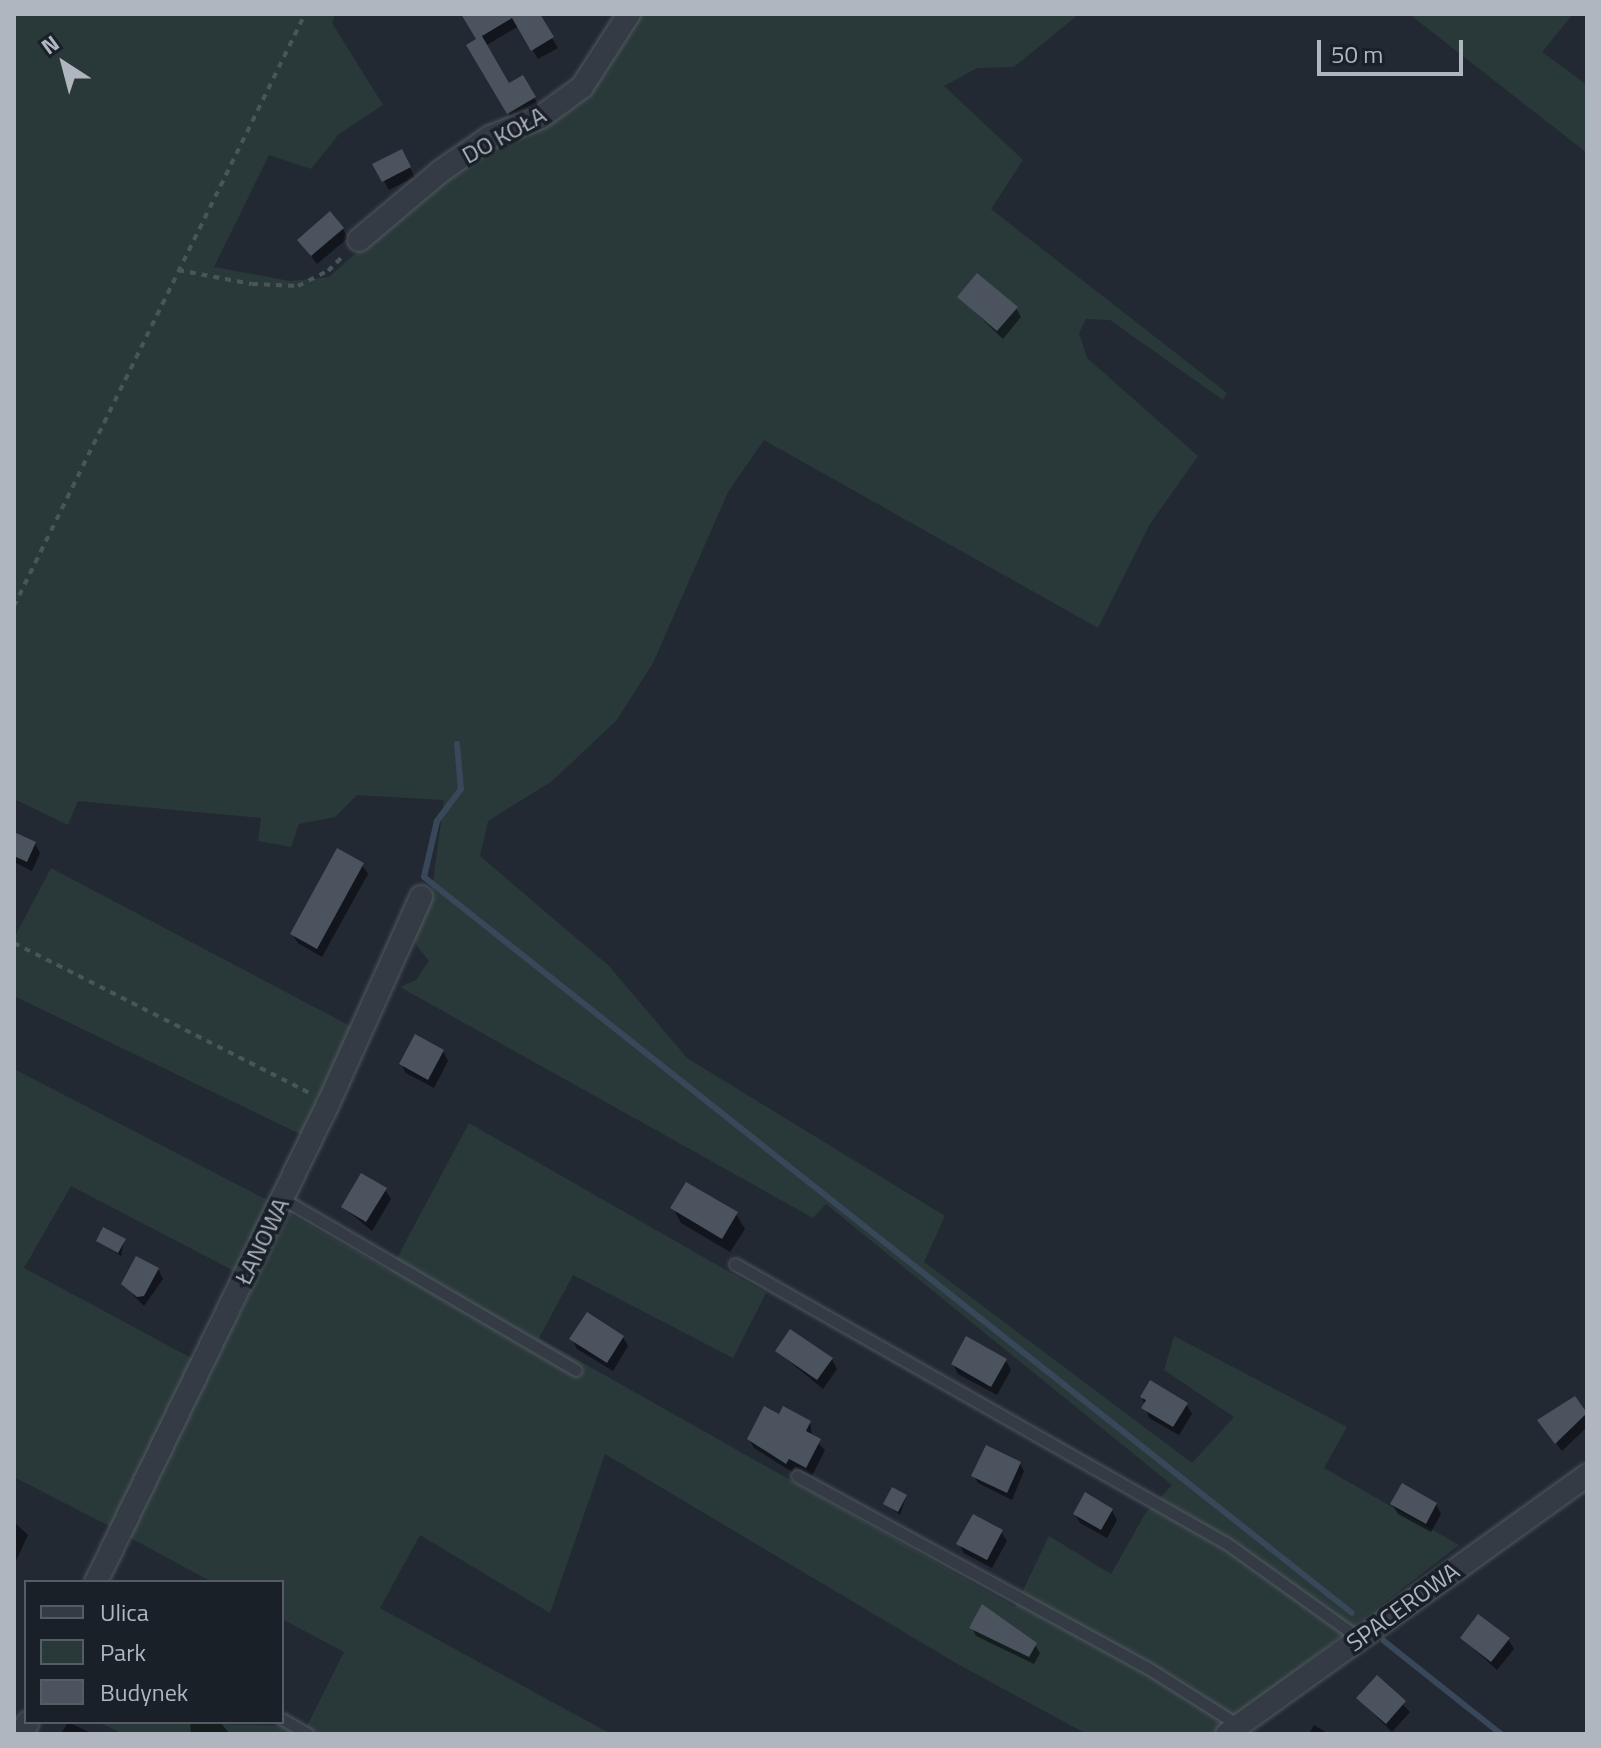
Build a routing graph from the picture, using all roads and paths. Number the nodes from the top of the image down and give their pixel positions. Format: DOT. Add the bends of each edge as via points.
graph roads {
  1 [pos="305,14"];
  2 [pos="629,14"];
  3 [pos="359,240"];
  4 [pos="178,270"];
  5 [pos="14,606"];
  6 [pos="421,897"];
  7 [pos="14,943"];
  8 [pos="329,1102"];
  9 [pos="283,1199"];
  10 [pos="735,1264"];
  11 [pos="576,1370"];
  12 [pos="797,1476"];
  13 [pos="1585,1480"];
  14 [pos="97,1580"];
  15 [pos="1360,1639"];
  16 [pos="284,1720"];
  17 [pos="1233,1730"];
  18 [pos="308,1734"];
  1 -- 4 [label="path"];
  2 -- 3 [label="street, DO KOŁA" via="582,87 541,117 490,137 453,162"];
  3 -- 4 [label="path" via="328,271 298,286 252,284"];
  4 -- 5 [label="path"];
  6 -- 8 [label="street, ŁANOWA"];
  7 -- 8 [label="path"];
  8 -- 9 [label="street, ŁANOWA"];
  9 -- 11 [label="lane"];
  9 -- 14 [label="street, ŁANOWA"];
  10 -- 15 [label="lane" via="1226,1543"];
  12 -- 17 [label="lane" via="1148,1668"];
  13 -- 15 [label="street, SPACEROWA"];
  15 -- 17 [label="street, SPACEROWA"];
  16 -- 18 [label="lane"];
}
